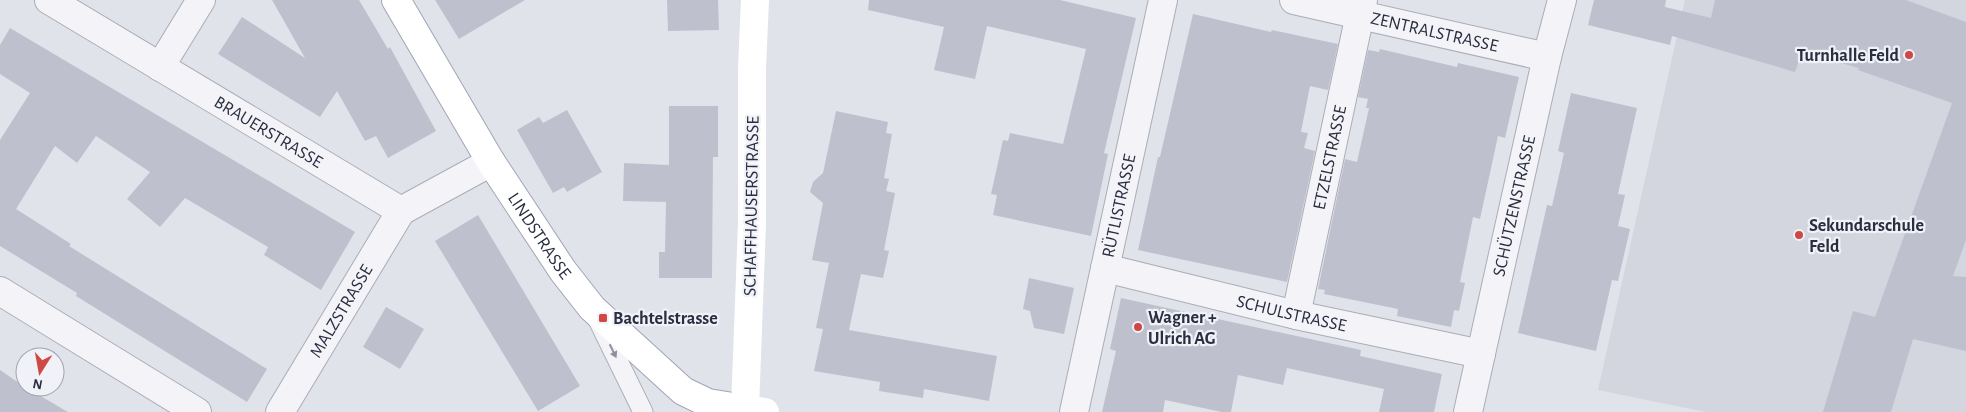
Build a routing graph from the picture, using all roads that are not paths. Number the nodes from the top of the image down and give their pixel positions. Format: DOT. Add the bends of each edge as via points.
graph roads {
  1 [pos="49,0"];
  2 [pos="201,0"];
  3 [pos="396,0"];
  4 [pos="755,0"];
  5 [pos="1163,0"];
  6 [pos="1294,0"];
  7 [pos="1562,0"];
  8 [pos="1362,7"];
  9 [pos="1547,57"];
  10 [pos="160,67"];
  11 [pos="491,162"];
  12 [pos="401,211"];
  13 [pos="1105,268"];
  14 [pos="0,291"];
  15 [pos="592,308"];
  16 [pos="1296,314"];
  17 [pos="1481,354"];
  18 [pos="752,411"];
  19 [pos="197,412"];
  20 [pos="280,412"];
  21 [pos="643,412"];
  22 [pos="1074,412"];
  23 [pos="1468,412"];
  1 -- 10 [label="street, BRAUERSTRASSE"];
  2 -- 10 [label="street"];
  3 -- 11 [label="main road, LINDSTRASSE"];
  4 -- 18 [label="main road, SCHAFFHAUSERSTRASSE" via="752,68"];
  5 -- 13 [label="street, RÜTLISTRASSE"];
  6 -- 8 [label="street, ZENTRALSTRASSE"];
  7 -- 9 [label="street, SCHÜTZENSTRASSE"];
  8 -- 9 [label="street, ZENTRALSTRASSE"];
  8 -- 16 [label="street, ETZELSTRASSE"];
  9 -- 17 [label="street, SCHÜTZENSTRASSE"];
  10 -- 12 [label="street, BRAUERSTRASSE"];
  11 -- 12 [label="street"];
  11 -- 15 [label="main road, LINDSTRASSE" via="563,271"];
  12 -- 20 [label="street, MALZSTRASSE"];
  13 -- 16 [label="street, SCHULSTRASSE"];
  13 -- 22 [label="street, RÜTLISTRASSE"];
  14 -- 19 [label="street"];
  15 -- 18 [label="main road, LINDSTRASSE" via="684,391 708,403"];
  15 -- 21 [label="lane, one-way"];
  16 -- 17 [label="street, SCHULSTRASSE"];
  17 -- 23 [label="street, SCHÜTZENSTRASSE"];
}
